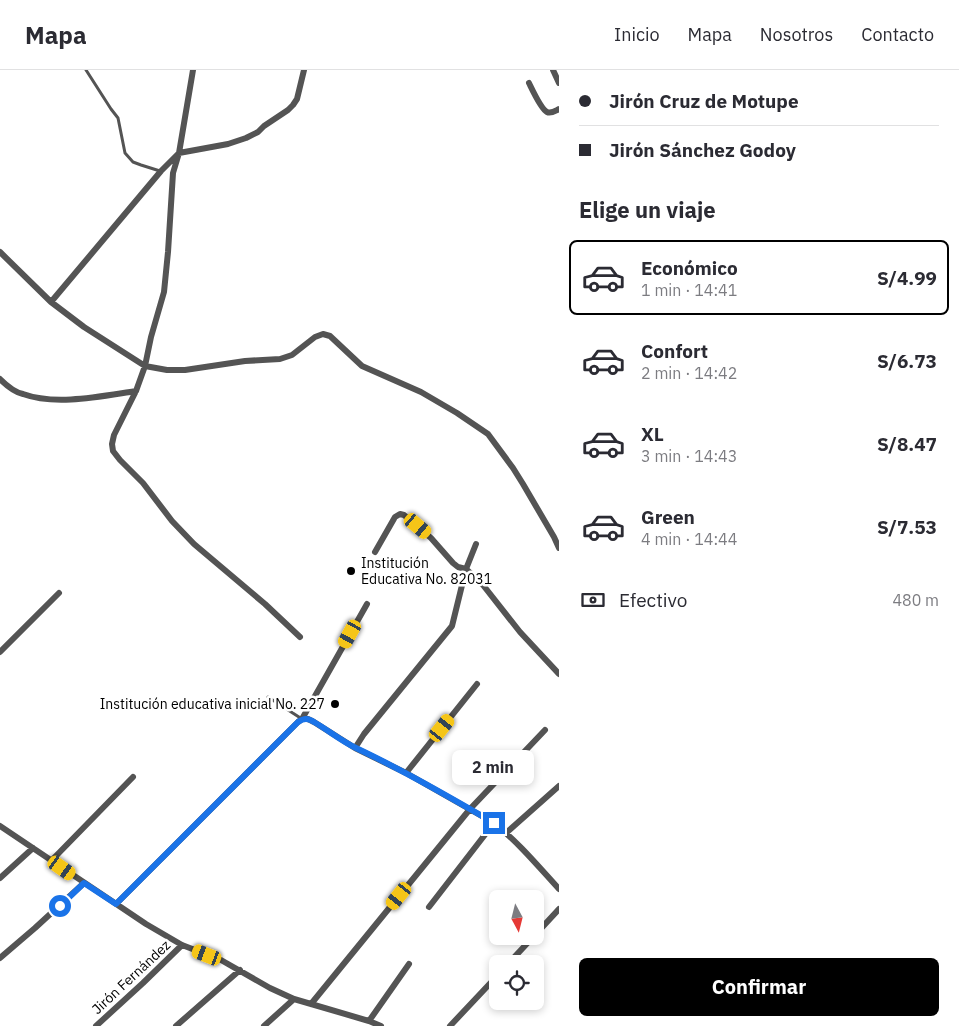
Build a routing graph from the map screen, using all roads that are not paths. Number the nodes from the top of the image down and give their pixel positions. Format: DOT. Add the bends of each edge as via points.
graph roads {
  1 [pos="86,70"];
  2 [pos="193,70"];
  3 [pos="304,70"];
  4 [pos="553,70"];
  5 [pos="529,83"];
  6 [pos="559,83"];
  7 [pos="559,109"];
  8 [pos="179,153"];
  9 [pos="161,171"];
  10 [pos="0,252"];
  11 [pos="51,302"];
  12 [pos="145,366"];
  13 [pos="0,379"];
  14 [pos="136,391"];
  15 [pos="476,544"];
  16 [pos="559,548"];
  17 [pos="375,552"];
  18 [pos="466,569"];
  19 [pos="59,593"];
  20 [pos="367,604"];
  21 [pos="300,637"];
  22 [pos="0,652"];
  23 [pos="559,674"];
  24 [pos="477,684"];
  25 [pos="268,697"];
  26 [pos="302,719"];
  27 [pos="545,730"];
  28 [pos="355,748"];
  29 [pos="406,773"];
  30 [pos="133,776"];
  31 [pos="559,786"];
  32 [pos="470,809"];
  33 [pos="494,823"];
  34 [pos="0,826"];
  35 [pos="506,833"];
  36 [pos="33,848"];
  37 [pos="52,860"];
  38 [pos="0,878"];
  39 [pos="84,883"];
  40 [pos="559,889"];
  41 [pos="116,904"];
  42 [pos="429,907"];
  43 [pos="559,909"];
  44 [pos="544,925"];
  45 [pos="526,945"];
  46 [pos="182,946"];
  47 [pos="516,955"];
  48 [pos="0,958"];
  49 [pos="409,964"];
  50 [pos="240,970"];
  51 [pos="489,985"];
  52 [pos="294,999"];
  53 [pos="311,1004"];
  54 [pos="369,1021"];
  55 [pos="96,1026"];
  56 [pos="176,1026"];
  57 [pos="264,1026"];
  58 [pos="381,1026"];
  59 [pos="450,1026"];
  1 -- 9 [label="lane" via="118,118 125,154 133,162"];
  2 -- 8 [label="street"];
  3 -- 8 [label="street" via="293,105 258,132 228,144"];
  4 -- 6 [label="street"];
  5 -- 7 [label="street" via="547,112"];
  8 -- 9 [label="street"];
  8 -- 12 [label="street" via="173,173 164,292"];
  9 -- 11 [label="street"];
  10 -- 11 [label="street"];
  11 -- 12 [label="street" via="84,328"];
  12 -- 14 [label="street"];
  12 -- 16 [label="street" via="185,370 280,359 292,355 315,337 330,336 362,366 421,392 488,434 523,484"];
  13 -- 14 [label="street" via="21,394 42,399"];
  14 -- 21 [label="street" via="114,435 113,451 194,544"];
  15 -- 18 [label="street"];
  17 -- 18 [label="street" via="395,517 400,514 431,538 453,563"];
  18 -- 23 [label="street"];
  18 -- 28 [label="street" via="452,626"];
  19 -- 22 [label="street"];
  20 -- 26 [label="street"];
  24 -- 29 [label="street"];
  25 -- 26 [label="lane"];
  26 -- 28 [label="street" via="314,722"];
  26 -- 41 [label="street"];
  27 -- 32 [label="street"];
  28 -- 29 [label="street"];
  29 -- 32 [label="street"];
  30 -- 37 [label="street"];
  31 -- 35 [label="street"];
  32 -- 33 [label="street"];
  32 -- 53 [label="street"];
  33 -- 35 [label="street"];
  33 -- 42 [label="street"];
  34 -- 36 [label="street"];
  35 -- 40 [label="street"];
  36 -- 37 [label="street"];
  36 -- 38 [label="street"];
  37 -- 39 [label="street"];
  39 -- 41 [label="street"];
  39 -- 48 [label="street"];
  41 -- 46 [label="street"];
  43 -- 44 [label="street"];
  45 -- 47 [label="street"];
  46 -- 50 [label="street"];
  46 -- 55 [label="street, Jirón Fernández"];
  49 -- 54 [label="street"];
  50 -- 52 [label="street"];
  50 -- 56 [label="street"];
  51 -- 59 [label="street"];
  52 -- 53 [label="street"];
  52 -- 57 [label="street"];
  53 -- 54 [label="street"];
  54 -- 58 [label="street"];
}
